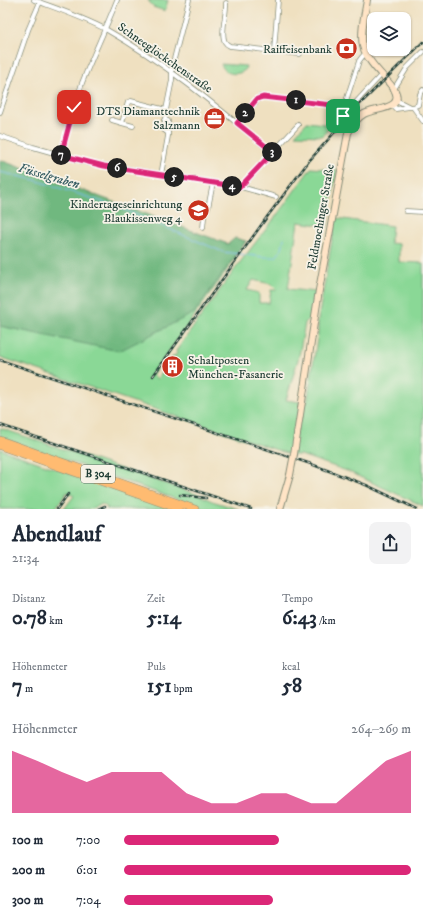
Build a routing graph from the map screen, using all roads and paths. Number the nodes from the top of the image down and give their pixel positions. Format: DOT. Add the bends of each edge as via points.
graph roads {
  1 [pos="34,0"];
  2 [pos="116,0"];
  3 [pos="189,0"];
  4 [pos="278,0"];
  5 [pos="367,0"];
  6 [pos="40,2"];
  7 [pos="226,3"];
  8 [pos="106,29"];
  9 [pos="274,52"];
  10 [pos="423,52"];
  11 [pos="366,53"];
  12 [pos="300,54"];
  13 [pos="172,72"];
  14 [pos="382,74"];
  15 [pos="394,89"];
  16 [pos="423,90"];
  17 [pos="394,103"];
  18 [pos="418,105"];
  19 [pos="423,106"];
  20 [pos="345,107"];
  21 [pos="411,107"];
  22 [pos="166,110"];
  23 [pos="0,112"];
  24 [pos="112,120"];
  25 [pos="423,121"];
  26 [pos="122,123"];
  27 [pos="237,123"];
  28 [pos="298,125"];
  29 [pos="133,126"];
  30 [pos="0,136"];
  31 [pos="273,152"];
  32 [pos="61,155"];
  33 [pos="161,175"];
  34 [pos="212,183"];
  35 [pos="240,187"];
  36 [pos="276,197"];
  37 [pos="406,211"];
  38 [pos="423,212"];
  39 [pos="203,228"];
  40 [pos="0,440"];
  41 [pos="0,446"];
  42 [pos="290,475"];
  43 [pos="179,509"];
  44 [pos="196,509"];
  45 [pos="280,509"];
  46 [pos="284,509"];
  1 -- 6 [label="street, Schneeglöckchenstraße"];
  2 -- 8 [label="street"];
  3 -- 13 [label="street"];
  4 -- 9 [label="street"];
  5 -- 11 [label="main road" via="363,40"];
  6 -- 8 [label="street, Schneeglöckchenstraße"];
  6 -- 23 [label="street"];
  7 -- 9 [label="street" via="225,42 230,46"];
  8 -- 13 [label="street, Schneeglöckchenstraße"];
  8 -- 32 [label="street" via="83,81"];
  9 -- 12 [label="street"];
  10 -- 15 [label="street" via="407,68"];
  11 -- 14 [label="main road"];
  11 -- 20 [label="street" via="360,59"];
  13 -- 22 [label="street"];
  13 -- 27 [label="street, Schneeglöckchenstraße"];
  14 -- 15 [label="main road"];
  14 -- 20 [label="street" via="343,116"];
  15 -- 17 [label="main road"];
  16 -- 18 [label="street"];
  17 -- 21 [label="street"];
  17 -- 21 [label="street" via="396,109"];
  17 -- 42 [label="main road, Feldmochinger Straße, bridge" via="387,108 365,114 355,122 348,133 319,290"];
  18 -- 19 [label="street"];
  18 -- 21 [label="street"];
  20 -- 27 [label="street" via="260,97"];
  21 -- 25 [label="street"];
  22 -- 26 [label="street" via="131,101 128,102"];
  22 -- 33 [label="street" via="164,130 168,133"];
  24 -- 26 [label="street"];
  26 -- 29 [label="street"];
  27 -- 31 [label="street, Schneeglöckchenstraße"];
  28 -- 31 [label="street"];
  30 -- 32 [label="street"];
  31 -- 35 [label="street"];
  32 -- 33 [label="street" via="89,163"];
  33 -- 34 [label="street"];
  34 -- 35 [label="street"];
  34 -- 39 [label="street"];
  35 -- 36 [label="street"];
  37 -- 38 [label="street"];
  40 -- 44 [label="main road, B 304"];
  41 -- 43 [label="main road, B 304"];
  42 -- 45 [label="main road, Feldmochinger Straße"];
  42 -- 46 [label="main road, Feldmochinger Straße"];
}
